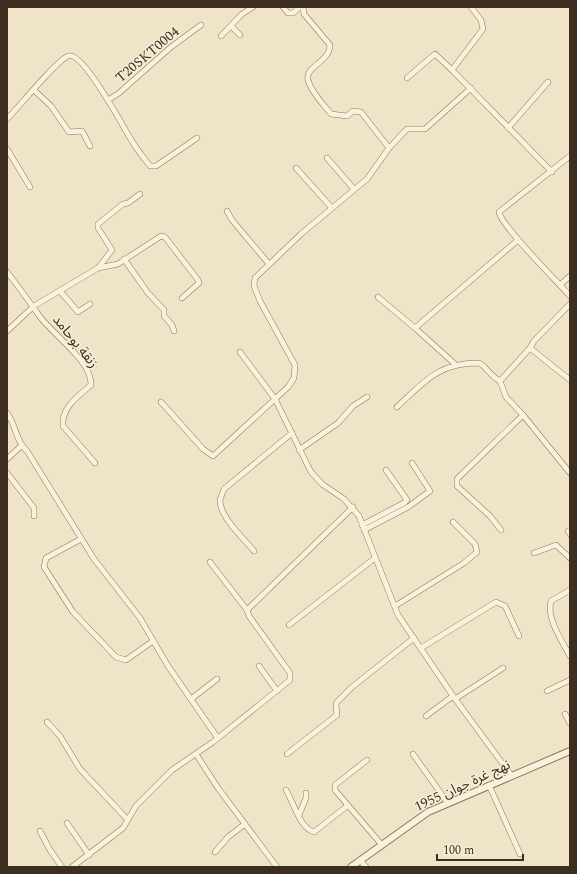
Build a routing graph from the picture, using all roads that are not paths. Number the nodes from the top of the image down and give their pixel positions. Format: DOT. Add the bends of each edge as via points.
graph roads {
  1 [pos="253,7"];
  2 [pos="284,7"];
  3 [pos="302,7"];
  4 [pos="470,7"];
  5 [pos="201,25"];
  6 [pos="231,26"];
  7 [pos="221,36"];
  8 [pos="240,36"];
  9 [pos="452,70"];
  10 [pos="407,78"];
  11 [pos="548,82"];
  12 [pos="471,88"];
  13 [pos="34,90"];
  14 [pos="108,100"];
  15 [pos="7,119"];
  16 [pos="508,128"];
  17 [pos="197,138"];
  18 [pos="90,146"];
  19 [pos="389,148"];
  20 [pos="7,149"];
  21 [pos="570,156"];
  22 [pos="327,158"];
  23 [pos="296,168"];
  24 [pos="552,172"];
  25 [pos="30,187"];
  26 [pos="354,189"];
  27 [pos="140,194"];
  28 [pos="332,207"];
  29 [pos="228,210"];
  30 [pos="518,240"];
  31 [pos="124,260"];
  32 [pos="269,264"];
  33 [pos="98,268"];
  34 [pos="7,272"];
  35 [pos="570,276"];
  36 [pos="560,285"];
  37 [pos="60,291"];
  38 [pos="570,296"];
  39 [pos="378,297"];
  40 [pos="182,298"];
  41 [pos="90,304"];
  42 [pos="570,304"];
  43 [pos="34,306"];
  44 [pos="415,328"];
  45 [pos="7,331"];
  46 [pos="174,331"];
  47 [pos="530,348"];
  48 [pos="240,352"];
  49 [pos="456,365"];
  50 [pos="570,380"];
  51 [pos="500,382"];
  52 [pos="367,397"];
  53 [pos="275,399"];
  54 [pos="161,402"];
  55 [pos="397,407"];
  56 [pos="7,413"];
  57 [pos="523,416"];
  58 [pos="292,433"];
  59 [pos="21,446"];
  60 [pos="299,450"];
  61 [pos="7,459"];
  62 [pos="95,463"];
  63 [pos="412,463"];
  64 [pos="386,470"];
  65 [pos="7,473"];
  66 [pos="570,473"];
  67 [pos="353,507"];
  68 [pos="34,516"];
  69 [pos="454,522"];
  70 [pos="363,527"];
  71 [pos="501,530"];
  72 [pos="81,539"];
  73 [pos="254,551"];
  74 [pos="534,553"];
  75 [pos="375,558"];
  76 [pos="570,558"];
  77 [pos="210,562"];
  78 [pos="570,590"];
  79 [pos="395,606"];
  80 [pos="247,610"];
  81 [pos="289,625"];
  82 [pos="519,636"];
  83 [pos="414,638"];
  84 [pos="153,641"];
  85 [pos="421,648"];
  86 [pos="570,656"];
  87 [pos="259,666"];
  88 [pos="503,668"];
  89 [pos="217,679"];
  90 [pos="570,680"];
  91 [pos="277,691"];
  92 [pos="547,691"];
  93 [pos="454,697"];
  94 [pos="191,699"];
  95 [pos="565,714"];
  96 [pos="426,716"];
  97 [pos="47,722"];
  98 [pos="570,723"];
  99 [pos="217,737"];
  100 [pos="570,751"];
  101 [pos="196,754"];
  102 [pos="287,754"];
  103 [pos="413,754"];
  104 [pos="368,760"];
  105 [pos="511,775"];
  106 [pos="489,785"];
  107 [pos="286,790"];
  108 [pos="306,793"];
  109 [pos="447,802"];
  110 [pos="347,806"];
  111 [pos="299,815"];
  112 [pos="127,818"];
  113 [pos="67,823"];
  114 [pos="246,824"];
  115 [pos="40,831"];
  116 [pos="381,844"];
  117 [pos="215,852"];
  118 [pos="89,854"];
  119 [pos="520,854"];
  120 [pos="360,860"];
  121 [pos="62,867"];
  122 [pos="72,867"];
  123 [pos="278,867"];
  124 [pos="351,867"];
  125 [pos="366,867"];
  1 -- 6 [label="street"];
  2 -- 3 [label="street" via="288,13 293,13"];
  3 -- 19 [label="street" via="304,14 330,45 328,55 311,70 308,81 331,114 347,116 353,111 361,112"];
  4 -- 9 [label="street" via="481,20 483,29"];
  5 -- 14 [label="street, T20SKT0004"];
  6 -- 7 [label="street"];
  6 -- 8 [label="street"];
  9 -- 10 [label="street" via="435,54"];
  9 -- 12 [label="street"];
  11 -- 16 [label="street"];
  12 -- 16 [label="street"];
  12 -- 19 [label="street" via="425,129 408,129"];
  13 -- 14 [label="street" via="51,71 68,56 72,56 76,57"];
  13 -- 15 [label="street"];
  13 -- 18 [label="street" via="51,106 69,132 82,131"];
  14 -- 17 [label="street" via="150,166 156,166"];
  16 -- 24 [label="street"];
  19 -- 26 [label="street" via="367,179"];
  20 -- 25 [label="street"];
  21 -- 24 [label="street"];
  22 -- 26 [label="street"];
  23 -- 28 [label="street"];
  24 -- 30 [label="street" via="499,212"];
  26 -- 28 [label="street"];
  27 -- 33 [label="street" via="98,224 112,250"];
  28 -- 32 [label="street"];
  29 -- 32 [label="street" via="232,220"];
  30 -- 36 [label="street"];
  30 -- 44 [label="street"];
  31 -- 33 [label="street" via="118,264"];
  31 -- 40 [label="street" via="161,236 165,237 199,283"];
  31 -- 46 [label="street" via="164,310 164,316"];
  32 -- 53 [label="street" via="255,278 254,286 295,365 294,378"];
  33 -- 37 [label="street"];
  34 -- 43 [label="street, زنقة بوحامد"];
  35 -- 36 [label="street"];
  36 -- 38 [label="street"];
  37 -- 41 [label="street" via="78,312"];
  37 -- 43 [label="street"];
  39 -- 44 [label="street"];
  42 -- 47 [label="street"];
  43 -- 45 [label="street"];
  43 -- 62 [label="street, زنقة بوحامد" via="90,375 91,385 70,403 62,420 63,426"];
  44 -- 49 [label="street"];
  47 -- 50 [label="street"];
  47 -- 51 [label="street"];
  48 -- 53 [label="street"];
  49 -- 51 [label="street" via="480,363"];
  49 -- 55 [label="street" via="432,375"];
  51 -- 57 [label="street" via="506,398"];
  52 -- 60 [label="street" via="353,406 338,423"];
  53 -- 54 [label="street" via="213,456 203,449"];
  53 -- 58 [label="street"];
  56 -- 59 [label="street"];
  57 -- 66 [label="street"];
  57 -- 71 [label="street" via="457,479 457,486 490,516"];
  58 -- 60 [label="street"];
  58 -- 73 [label="street" via="224,489 221,496 223,512"];
  59 -- 61 [label="street"];
  59 -- 72 [label="street" via="27,451"];
  60 -- 67 [label="street" via="311,472 322,484"];
  63 -- 70 [label="street" via="430,491 408,507"];
  64 -- 70 [label="street" via="406,500"];
  65 -- 68 [label="street" via="34,508"];
  67 -- 70 [label="street"];
  67 -- 80 [label="street"];
  69 -- 79 [label="street" via="476,544 477,552 464,563"];
  70 -- 75 [label="street"];
  72 -- 84 [label="street" via="140,618"];
  72 -- 84 [label="street" via="46,558 44,567 73,612 116,657 122,660 126,660"];
  74 -- 76 [label="street" via="556,546"];
  75 -- 79 [label="street"];
  75 -- 81 [label="street"];
  77 -- 80 [label="street"];
  78 -- 86 [label="street" via="552,601 549,608"];
  79 -- 83 [label="street" via="398,615"];
  80 -- 91 [label="street" via="290,673 290,680"];
  82 -- 85 [label="street" via="505,606 496,602"];
  83 -- 85 [label="street"];
  83 -- 102 [label="street" via="352,687 337,702 337,715"];
  84 -- 94 [label="street"];
  85 -- 93 [label="street"];
  87 -- 91 [label="street"];
  88 -- 93 [label="street"];
  89 -- 94 [label="street"];
  90 -- 92 [label="street"];
  91 -- 99 [label="street"];
  93 -- 96 [label="street"];
  93 -- 105 [label="street"];
  94 -- 99 [label="street"];
  95 -- 98 [label="street"];
  97 -- 112 [label="street" via="60,736 80,769"];
  99 -- 101 [label="street"];
  100 -- 105 [label="street, نهج غرة جوان 1955"];
  101 -- 112 [label="street" via="172,770 142,799"];
  101 -- 114 [label="street"];
  103 -- 109 [label="street"];
  104 -- 110 [label="street" via="335,785 335,790"];
  105 -- 106 [label="street, نهج غرة جوان 1955"];
  106 -- 109 [label="street, نهج غرة جوان 1955"];
  106 -- 119 [label="street"];
  107 -- 111 [label="street"];
  108 -- 111 [label="street"];
  109 -- 116 [label="street, نهج غرة جوان 1955"];
  110 -- 111 [label="street" via="314,832 308,830"];
  110 -- 116 [label="street"];
  112 -- 118 [label="street" via="123,828"];
  113 -- 118 [label="street"];
  114 -- 117 [label="street" via="228,837"];
  114 -- 123 [label="street"];
  115 -- 121 [label="street"];
  116 -- 120 [label="street, نهج غرة جوان 1955"];
  118 -- 122 [label="street"];
  120 -- 124 [label="street, نهج غرة جوان 1955"];
  120 -- 125 [label="street"];
}
